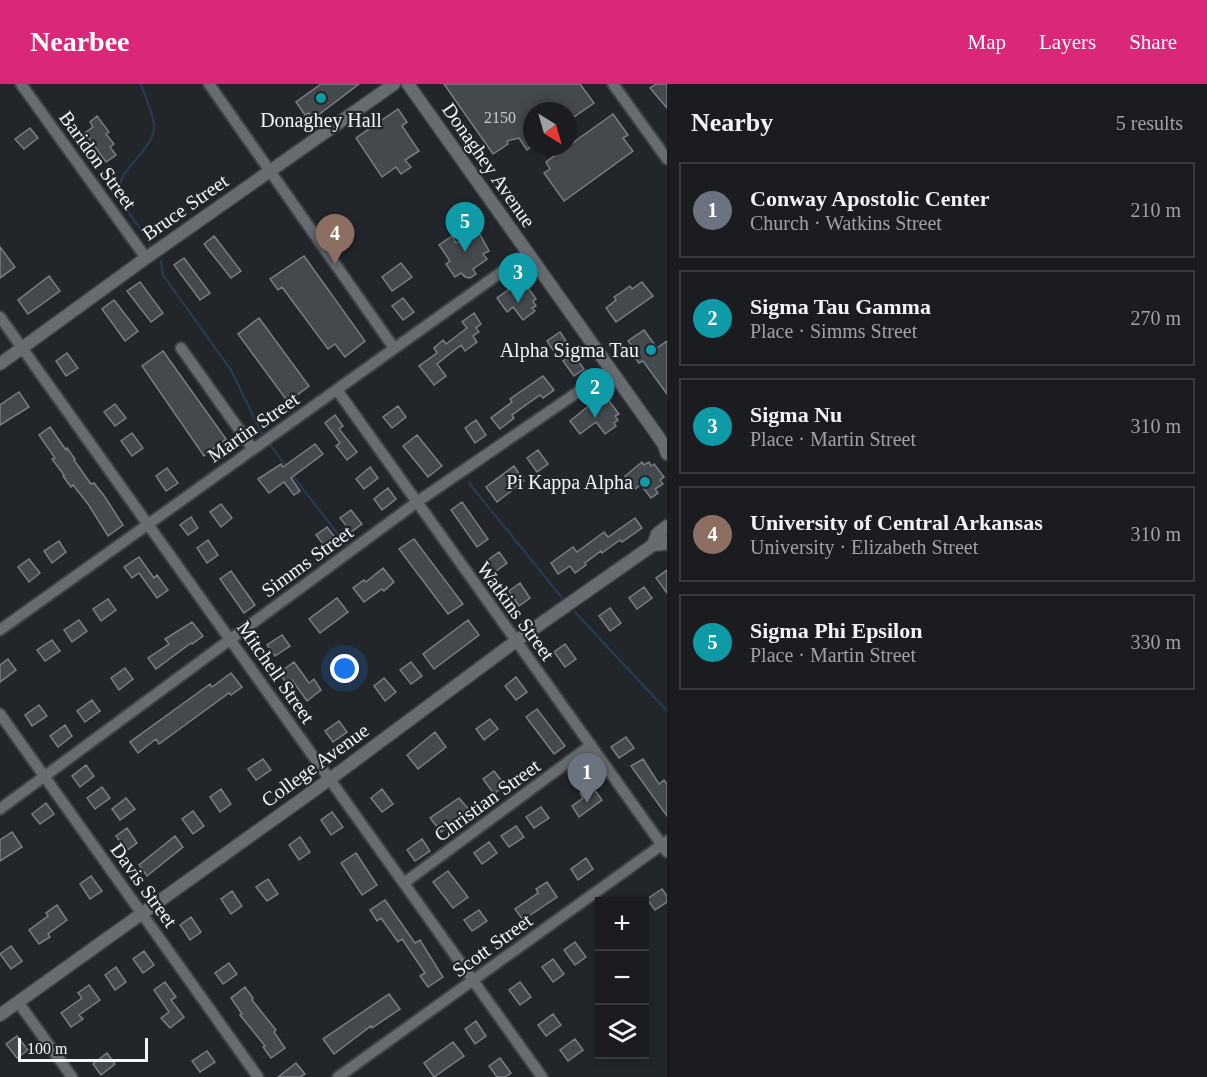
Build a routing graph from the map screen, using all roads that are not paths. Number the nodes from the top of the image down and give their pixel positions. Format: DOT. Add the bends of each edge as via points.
graph roads {
  1 [pos="21,84"];
  2 [pos="209,84"];
  3 [pos="394,84"];
  4 [pos="408,84"];
  5 [pos="613,84"];
  6 [pos="667,159"];
  7 [pos="271,171"];
  8 [pos="528,253"];
  9 [pos="146,258"];
  10 [pos="0,317"];
  11 [pos="22,348"];
  12 [pos="181,348"];
  13 [pos="394,348"];
  14 [pos="0,364"];
  15 [pos="610,370"];
  16 [pos="337,390"];
  17 [pos="253,449"];
  18 [pos="666,449"];
  19 [pos="417,502"];
  20 [pos="148,524"];
  21 [pos="667,526"];
  22 [pos="667,541"];
  23 [pos="652,545"];
  24 [pos="0,630"];
  25 [pos="231,639"];
  26 [pos="516,641"];
  27 [pos="0,714"];
  28 [pos="591,745"];
  29 [pos="44,777"];
  30 [pos="330,779"];
  31 [pos="0,809"];
  32 [pos="665,846"];
  33 [pos="404,883"];
  34 [pos="142,914"];
  35 [pos="474,981"];
  36 [pos="18,1002"];
  37 [pos="0,1015"];
  38 [pos="72,1077"];
  39 [pos="258,1077"];
  40 [pos="338,1077"];
  41 [pos="542,1077"];
  1 -- 9 [label="street, Baridon Street"];
  2 -- 7 [label="street"];
  3 -- 7 [label="street, Bruce Street"];
  4 -- 8 [label="street, Donaghey Avenue"];
  5 -- 6 [label="street"];
  7 -- 9 [label="street, Bruce Street"];
  7 -- 13 [label="street"];
  8 -- 13 [label="street, Martin Street"];
  8 -- 15 [label="street, Donaghey Avenue"];
  9 -- 11 [label="street, Bruce Street"];
  10 -- 11 [label="street, Mitchell Street"];
  11 -- 14 [label="street, Bruce Street"];
  11 -- 20 [label="street, Mitchell Street"];
  12 -- 17 [label="street"];
  13 -- 16 [label="street, Martin Street"];
  15 -- 18 [label="street, Donaghey Avenue"];
  15 -- 19 [label="street, Simms Street"];
  16 -- 17 [label="street, Martin Street"];
  16 -- 19 [label="street, Watkins Street"];
  17 -- 20 [label="street, Martin Street"];
  19 -- 25 [label="street, Simms Street"];
  19 -- 26 [label="street, Watkins Street"];
  20 -- 24 [label="street, Martin Street"];
  20 -- 25 [label="street, Mitchell Street"];
  21 -- 23 [label="street, College Avenue"];
  22 -- 23 [label="street, College Avenue"];
  23 -- 26 [label="street, College Avenue"];
  25 -- 29 [label="street, Simms Street"];
  25 -- 30 [label="street, Mitchell Street"];
  26 -- 28 [label="street, Watkins Street"];
  26 -- 30 [label="street, College Avenue"];
  27 -- 29 [label="street, Davis Street"];
  28 -- 32 [label="street, Watkins Street"];
  28 -- 33 [label="street, Christian Street"];
  29 -- 31 [label="street, Simms Street"];
  29 -- 34 [label="street, Davis Street"];
  30 -- 33 [label="street, Mitchell Street"];
  30 -- 34 [label="street, College Avenue"];
  32 -- 35 [label="street, Scott Street"];
  33 -- 35 [label="street, Mitchell Street"];
  34 -- 36 [label="street, College Avenue"];
  34 -- 39 [label="street, Davis Street"];
  35 -- 40 [label="street, Scott Street"];
  35 -- 41 [label="street, Mitchell Street"];
  36 -- 37 [label="street, College Avenue"];
  36 -- 38 [label="street"];
}
